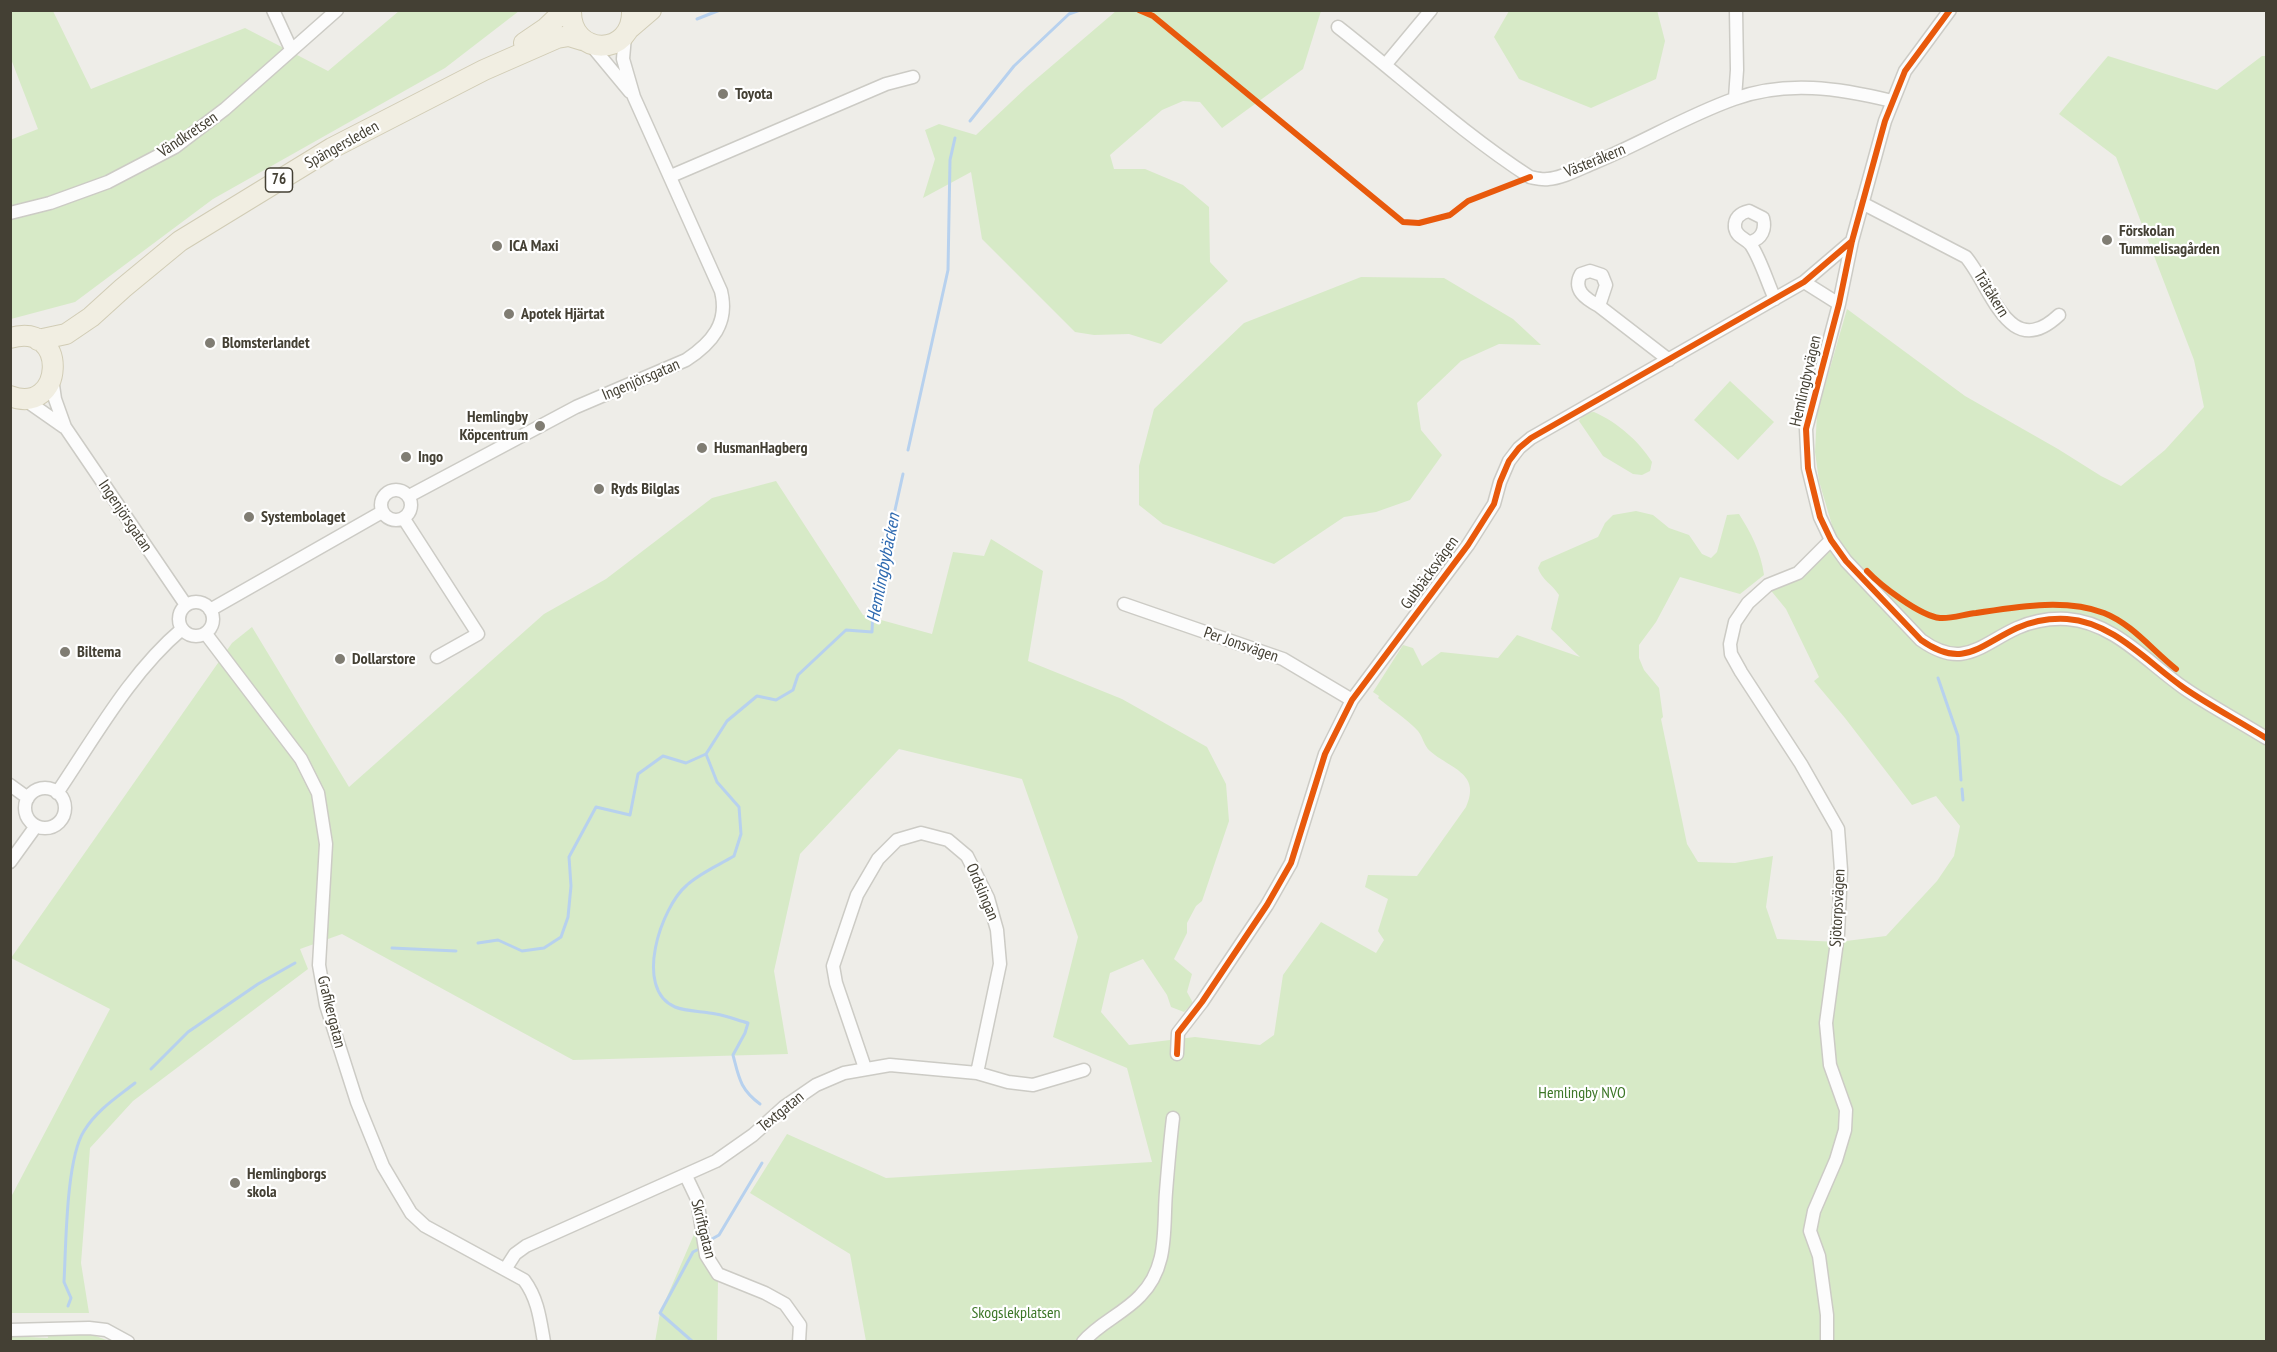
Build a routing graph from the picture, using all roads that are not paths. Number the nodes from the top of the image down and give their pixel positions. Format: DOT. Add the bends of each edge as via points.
graph roads {
  1 [pos="273,10"];
  2 [pos="337,10"];
  3 [pos="565,10"];
  4 [pos="571,10"];
  5 [pos="651,10"];
  6 [pos="1431,10"];
  7 [pos="1736,10"];
  8 [pos="1950,10"];
  9 [pos="629,25"];
  10 [pos="1338,27"];
  11 [pos="586,42"];
  12 [pos="291,49"];
  13 [pos="1386,64"];
  14 [pos="484,70"];
  15 [pos="913,77"];
  16 [pos="634,97"];
  17 [pos="1735,98"];
  18 [pos="1892,101"];
  19 [pos="671,176"];
  20 [pos="1862,203"];
  21 [pos="10,213"];
  22 [pos="1852,241"];
  23 [pos="1750,242"];
  24 [pos="1804,282"];
  25 [pos="1775,298"];
  26 [pos="1839,304"];
  27 [pos="1599,306"];
  28 [pos="2060,315"];
  29 [pos="91,317"];
  30 [pos="10,338"];
  31 [pos="38,340"];
  32 [pos="1669,360"];
  33 [pos="53,373"];
  34 [pos="17,397"];
  35 [pos="65,427"];
  36 [pos="409,496"];
  37 [pos="382,512"];
  38 [pos="404,519"];
  39 [pos="1831,540"];
  40 [pos="1124,604"];
  41 [pos="186,605"];
  42 [pos="210,610"];
  43 [pos="182,629"];
  44 [pos="206,634"];
  45 [pos="437,657"];
  46 [pos="1352,700"];
  47 [pos="2266,738"];
  48 [pos="10,785"];
  49 [pos="57,793"];
  50 [pos="28,798"];
  51 [pos="36,826"];
  52 [pos="10,862"];
  53 [pos="1177,1054"];
  54 [pos="865,1068"];
  55 [pos="1084,1070"];
  56 [pos="977,1073"];
  57 [pos="1173,1118"];
  58 [pos="686,1176"];
  59 [pos="506,1268"];
  60 [pos="10,1330"];
  61 [pos="128,1341"];
  62 [pos="544,1341"];
  63 [pos="799,1341"];
  64 [pos="1083,1341"];
  65 [pos="1827,1341"];
  1 -- 12 [label="street"];
  2 -- 12 [label="street, Vändkretsen"];
  3 -- 14 [label="main road, Spängersleden / 76"];
  4 -- 11 [label="main road" via="575,32"];
  5 -- 9 [label="main road, Spängersleden"];
  6 -- 13 [label="street"];
  7 -- 17 [label="street"];
  8 -- 18 [label="street, Hemlingbyvägen" via="1905,71"];
  9 -- 11 [label="main road, Spängersleden" via="609,45"];
  9 -- 16 [label="street, Ingenjörsgatan" via="623,59"];
  10 -- 13 [label="street, Västeråkern"];
  11 -- 14 [label="main road, Spängersleden / 76" via="569,36 557,38"];
  11 -- 16 [label="street, Ingenjörsgatan"];
  12 -- 21 [label="street, Vändkretsen" via="225,109 175,147 108,182"];
  13 -- 17 [label="street, Västeråkern" via="1488,150 1537,178 1549,179 1578,170"];
  14 -- 29 [label="main road, Spängersleden / 76" via="332,148 180,242"];
  15 -- 19 [label="street" via="886,84"];
  16 -- 19 [label="street, Ingenjörsgatan"];
  17 -- 18 [label="street, Västeråkern" via="1797,87 1827,88"];
  18 -- 20 [label="street, Hemlingbyvägen"];
  19 -- 36 [label="street, Ingenjörsgatan" via="723,297 723,317 709,343 686,360 576,408"];
  20 -- 22 [label="street, Hemlingbyvägen"];
  20 -- 28 [label="street, Trätåkern" via="1966,257 1977,269 2002,315 2015,326 2034,330 2047,327"];
  22 -- 24 [label="street, Gubbäcksvägen"];
  22 -- 26 [label="street, Hemlingbyvägen"];
  23 -- 25 [label="street"];
  24 -- 25 [label="street, Gubbäcksvägen"];
  24 -- 26 [label="street"];
  25 -- 32 [label="street, Gubbäcksvägen"];
  26 -- 39 [label="street, Hemlingbyvägen" via="1806,429 1808,468 1820,517"];
  27 -- 32 [label="street"];
  29 -- 31 [label="main road, Spängersleden / 76" via="66,334"];
  29 -- 33 [label="main road, Spängersleden / 76"];
  30 -- 31 [label="main road, Spängersleden"];
  31 -- 33 [label="main road" via="51,352"];
  32 -- 46 [label="street, Gubbäcksvägen" via="1519,448 1504,471 1494,504 1468,545"];
  33 -- 34 [label="main road, Spängersleden" via="41,393"];
  33 -- 35 [label="street, Ingenjörsgatan" via="55,399"];
  34 -- 35 [label="street, Ingenjörsgatan"];
  35 -- 41 [label="street, Ingenjörsgatan"];
  36 -- 37 [label="street, Ingenjörsgatan" via="402,490 388,492 381,503"];
  36 -- 38 [label="street" via="411,511"];
  37 -- 38 [label="street" via="389,519"];
  37 -- 42 [label="street, Ingenjörsgatan"];
  38 -- 45 [label="street" via="478,634"];
  39 -- 47 [label="street, Hemlingbyvägen" via="1890,608 1936,651 1947,654 1979,650 2018,628 2042,620 2068,619 2098,626 2184,688"];
  39 -- 65 [label="street, Sjötorpsvägen" via="1798,573 1768,585 1748,603 1735,622 1730,644 1741,672 1838,829 1838,934 1826,1023 1830,1065 1846,1110 1845,1130 1810,1231 1819,1256"];
  40 -- 46 [label="street, Per Jonsvägen" via="1284,659"];
  41 -- 42 [label="street" via="203,603"];
  41 -- 43 [label="street" via="179,615"];
  42 -- 44 [label="street" via="213,624"];
  43 -- 44 [label="street" via="194,637"];
  43 -- 49 [label="street" via="136,678"];
  44 -- 59 [label="street, Grafikergatan" via="301,759 318,793 326,844 320,965 326,1005 357,1102 383,1166 411,1214 425,1226"];
  46 -- 53 [label="street, Gubbäcksvägen" via="1325,754 1292,863 1178,1033"];
  48 -- 50 [label="street"];
  49 -- 50 [label="street" via="39,790"];
  49 -- 51 [label="street" via="64,804 60,822 48,828"];
  50 -- 51 [label="street" via="27,816"];
  51 -- 52 [label="street"];
  54 -- 56 [label="street, Textgatan" via="890,1065"];
  54 -- 56 [label="street, Ordslingan" via="833,966 857,895 878,859 897,840 921,833 948,840 967,856 988,898 997,930 1000,964"];
  54 -- 58 [label="street, Textgatan" via="816,1085 784,1107 753,1136"];
  55 -- 56 [label="street, Textgatan" via="1033,1085"];
  57 -- 64 [label="street" via="1164,1237 1156,1275 1139,1298"];
  58 -- 59 [label="street, Textgatan" via="526,1246"];
  58 -- 63 [label="street, Skriftgatan" via="697,1199 706,1255 718,1274 785,1304 800,1325"];
  59 -- 62 [label="street, Grafikergatan" via="533,1292"];
  60 -- 61 [label="street" via="89,1328 113,1332"];
}
